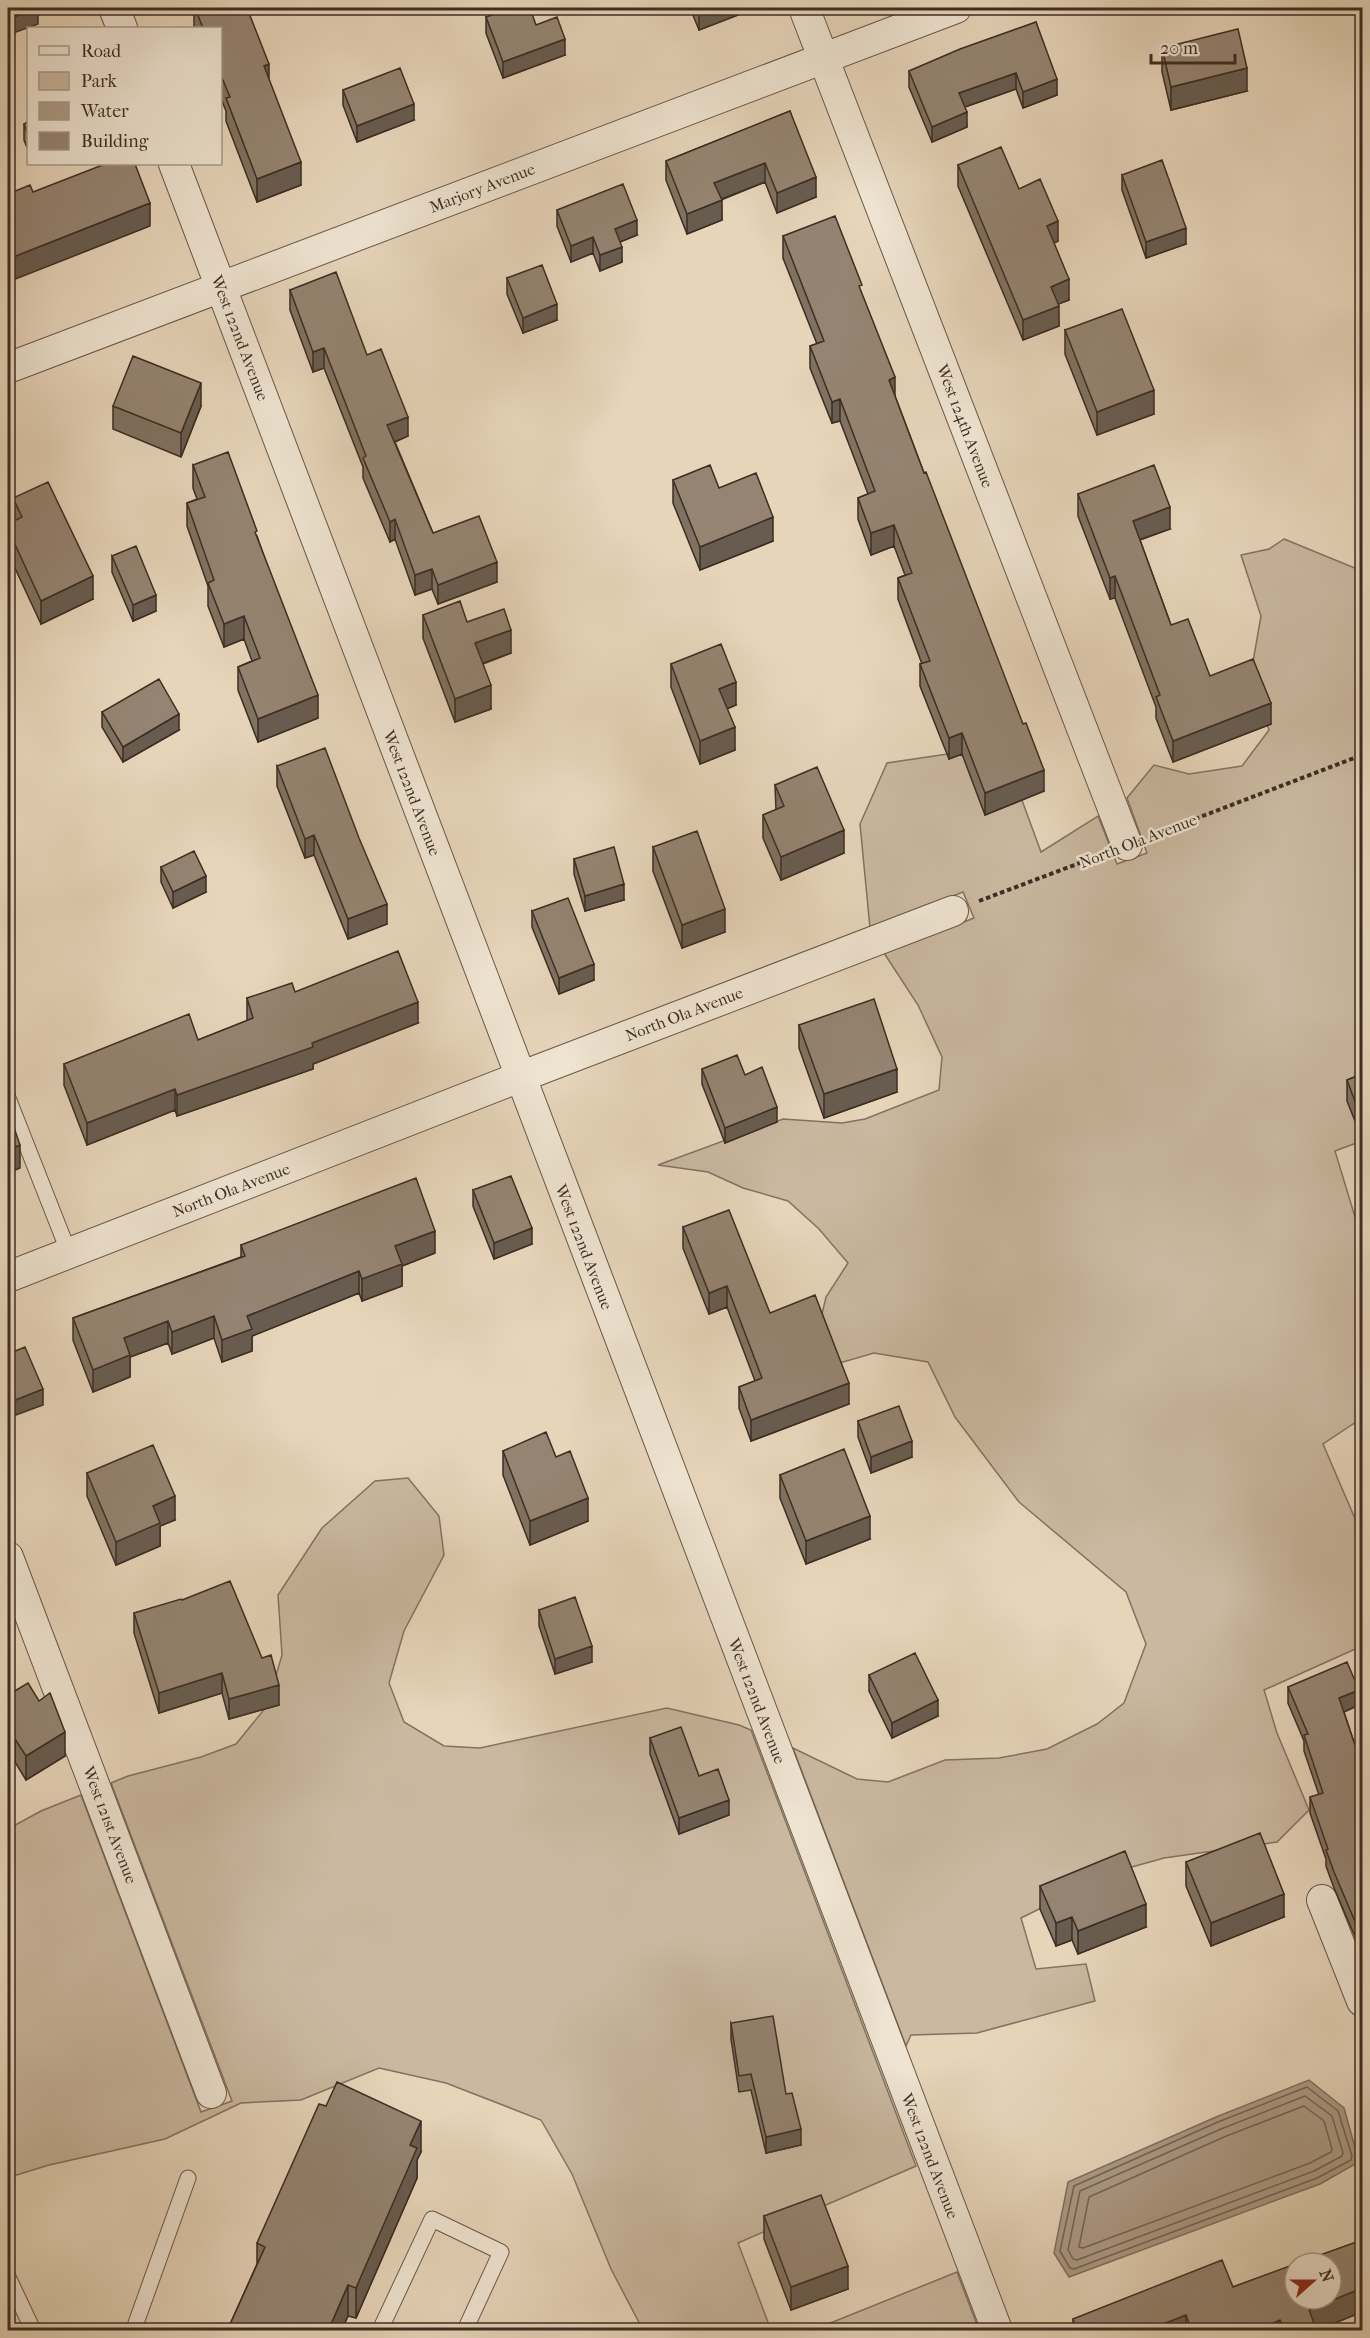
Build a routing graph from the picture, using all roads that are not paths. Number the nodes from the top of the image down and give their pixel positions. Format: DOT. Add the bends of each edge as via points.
graph roads {
  1 [pos="114,8"];
  2 [pos="804,8"];
  3 [pos="956,8"];
  4 [pos="122,27"];
  5 [pos="823,58"];
  6 [pos="174,165"];
  7 [pos="221,287"];
  8 [pos="8,368"];
  9 [pos="1127,845"];
  10 [pos="953,911"];
  11 [pos="520,1077"];
  12 [pos="8,1098"];
  13 [pos="69,1253"];
  14 [pos="8,1277"];
  15 [pos="8,1557"];
  16 [pos="1322,1900"];
  17 [pos="1362,2001"];
  18 [pos="212,2093"];
  19 [pos="188,2178"];
  20 [pos="8,2277"];
  21 [pos="33,2331"];
  22 [pos="138,2331"];
  23 [pos="380,2331"];
  24 [pos="465,2331"];
  25 [pos="997,2331"];
  1 -- 4 [label="street"];
  2 -- 5 [label="street, West 124th Avenue"];
  3 -- 5 [label="street, Marjory Avenue"];
  5 -- 7 [label="street, Marjory Avenue"];
  5 -- 9 [label="street, West 124th Avenue"];
  6 -- 7 [label="street, West 122nd Avenue"];
  7 -- 8 [label="street, Marjory Avenue"];
  7 -- 11 [label="street, West 122nd Avenue"];
  10 -- 11 [label="street, North Ola Avenue"];
  11 -- 13 [label="street, North Ola Avenue"];
  11 -- 25 [label="street, West 122nd Avenue"];
  12 -- 13 [label="lane"];
  13 -- 14 [label="street, North Ola Avenue"];
  15 -- 18 [label="street, West 121st Avenue"];
  16 -- 17 [label="street"];
  19 -- 22 [label="lane" via="136,2323"];
  20 -- 21 [label="lane"];
  23 -- 24 [label="lane" via="432,2219 501,2252"];
}
